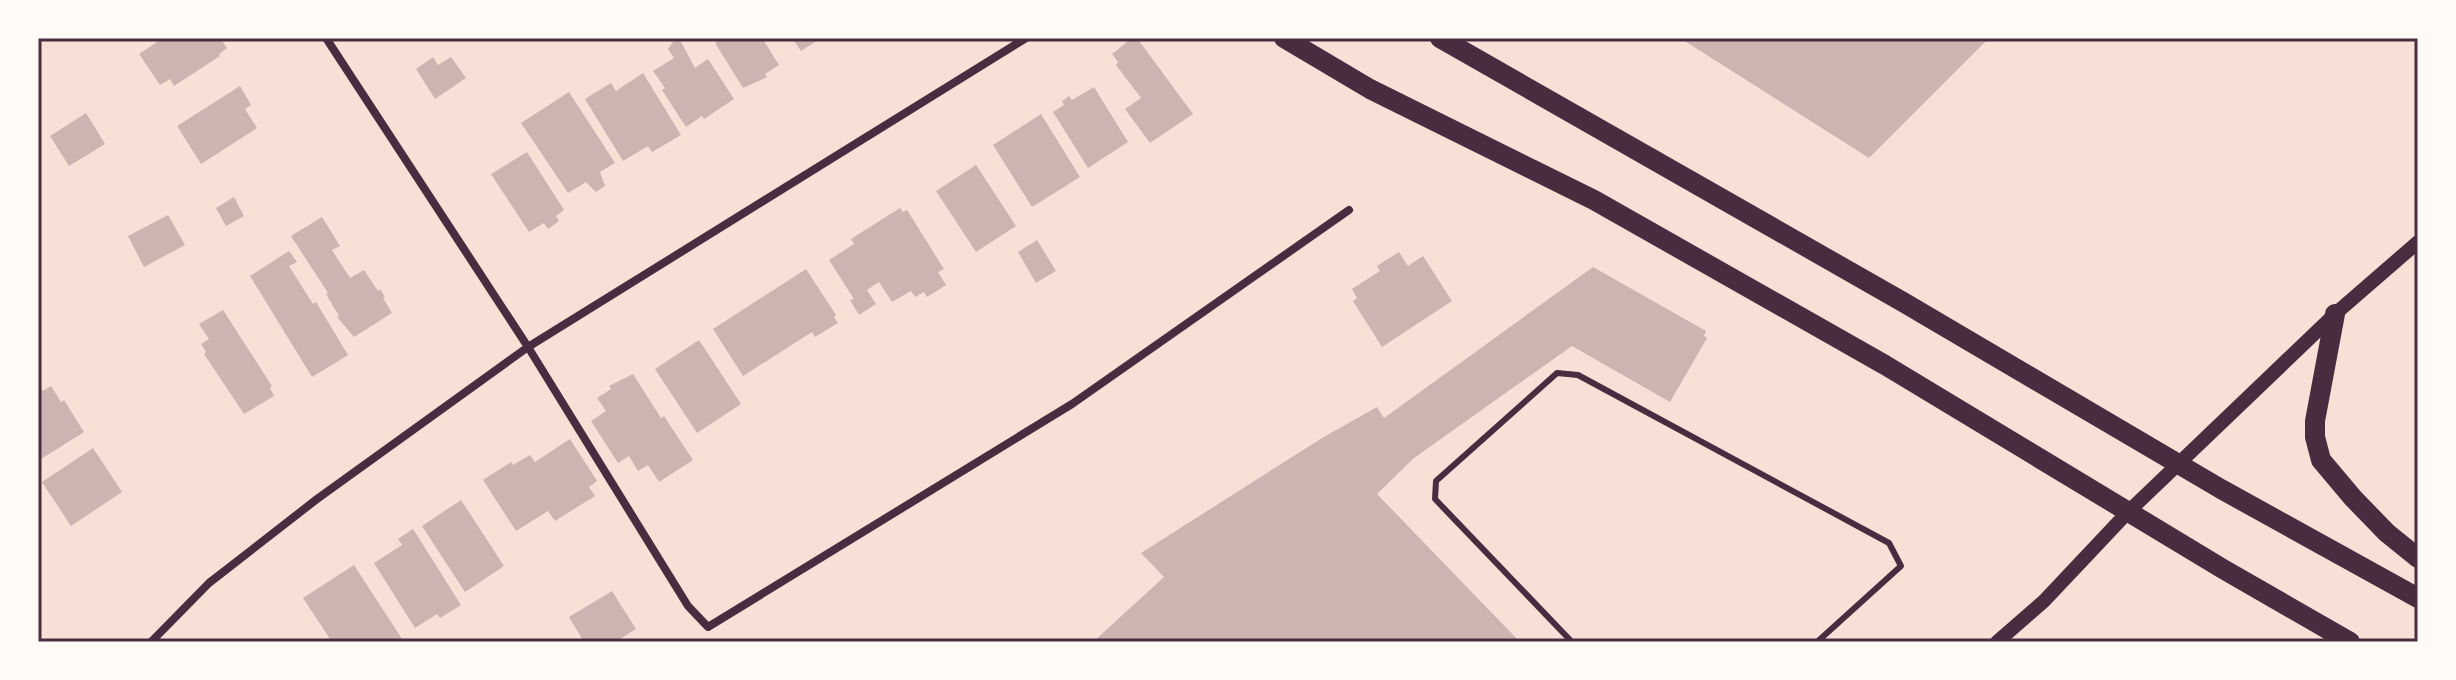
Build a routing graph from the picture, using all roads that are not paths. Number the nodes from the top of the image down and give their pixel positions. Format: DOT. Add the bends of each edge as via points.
graph roads {
  1 [pos="326,38"];
  2 [pos="1026,38"];
  3 [pos="1284,38"];
  4 [pos="1440,38"];
  5 [pos="1349,210"];
  6 [pos="2418,242"];
  7 [pos="2335,314"];
  8 [pos="528,347"];
  9 [pos="2180,463"];
  10 [pos="2128,512"];
  11 [pos="2418,558"];
  12 [pos="2418,598"];
  13 [pos="151,642"];
  14 [pos="1572,642"];
  15 [pos="1817,642"];
  16 [pos="1997,642"];
  17 [pos="2350,642"];
  1 -- 8 [label="street"];
  2 -- 8 [label="street"];
  3 -- 10 [label="main road" via="1370,89 1594,200 1909,379"];
  4 -- 9 [label="main road"];
  5 -- 8 [label="street" via="1072,404 708,627 688,606"];
  6 -- 7 [label="street"];
  7 -- 9 [label="street"];
  7 -- 11 [label="main road" via="2315,421 2321,460 2361,507"];
  8 -- 13 [label="street" via="221,574"];
  9 -- 10 [label="street"];
  9 -- 12 [label="main road"];
  10 -- 16 [label="street" via="2044,601"];
  10 -- 17 [label="main road"];
  14 -- 15 [label="lane" via="1435,499 1436,481 1557,373 1578,375 1889,543 1901,566"];
}
